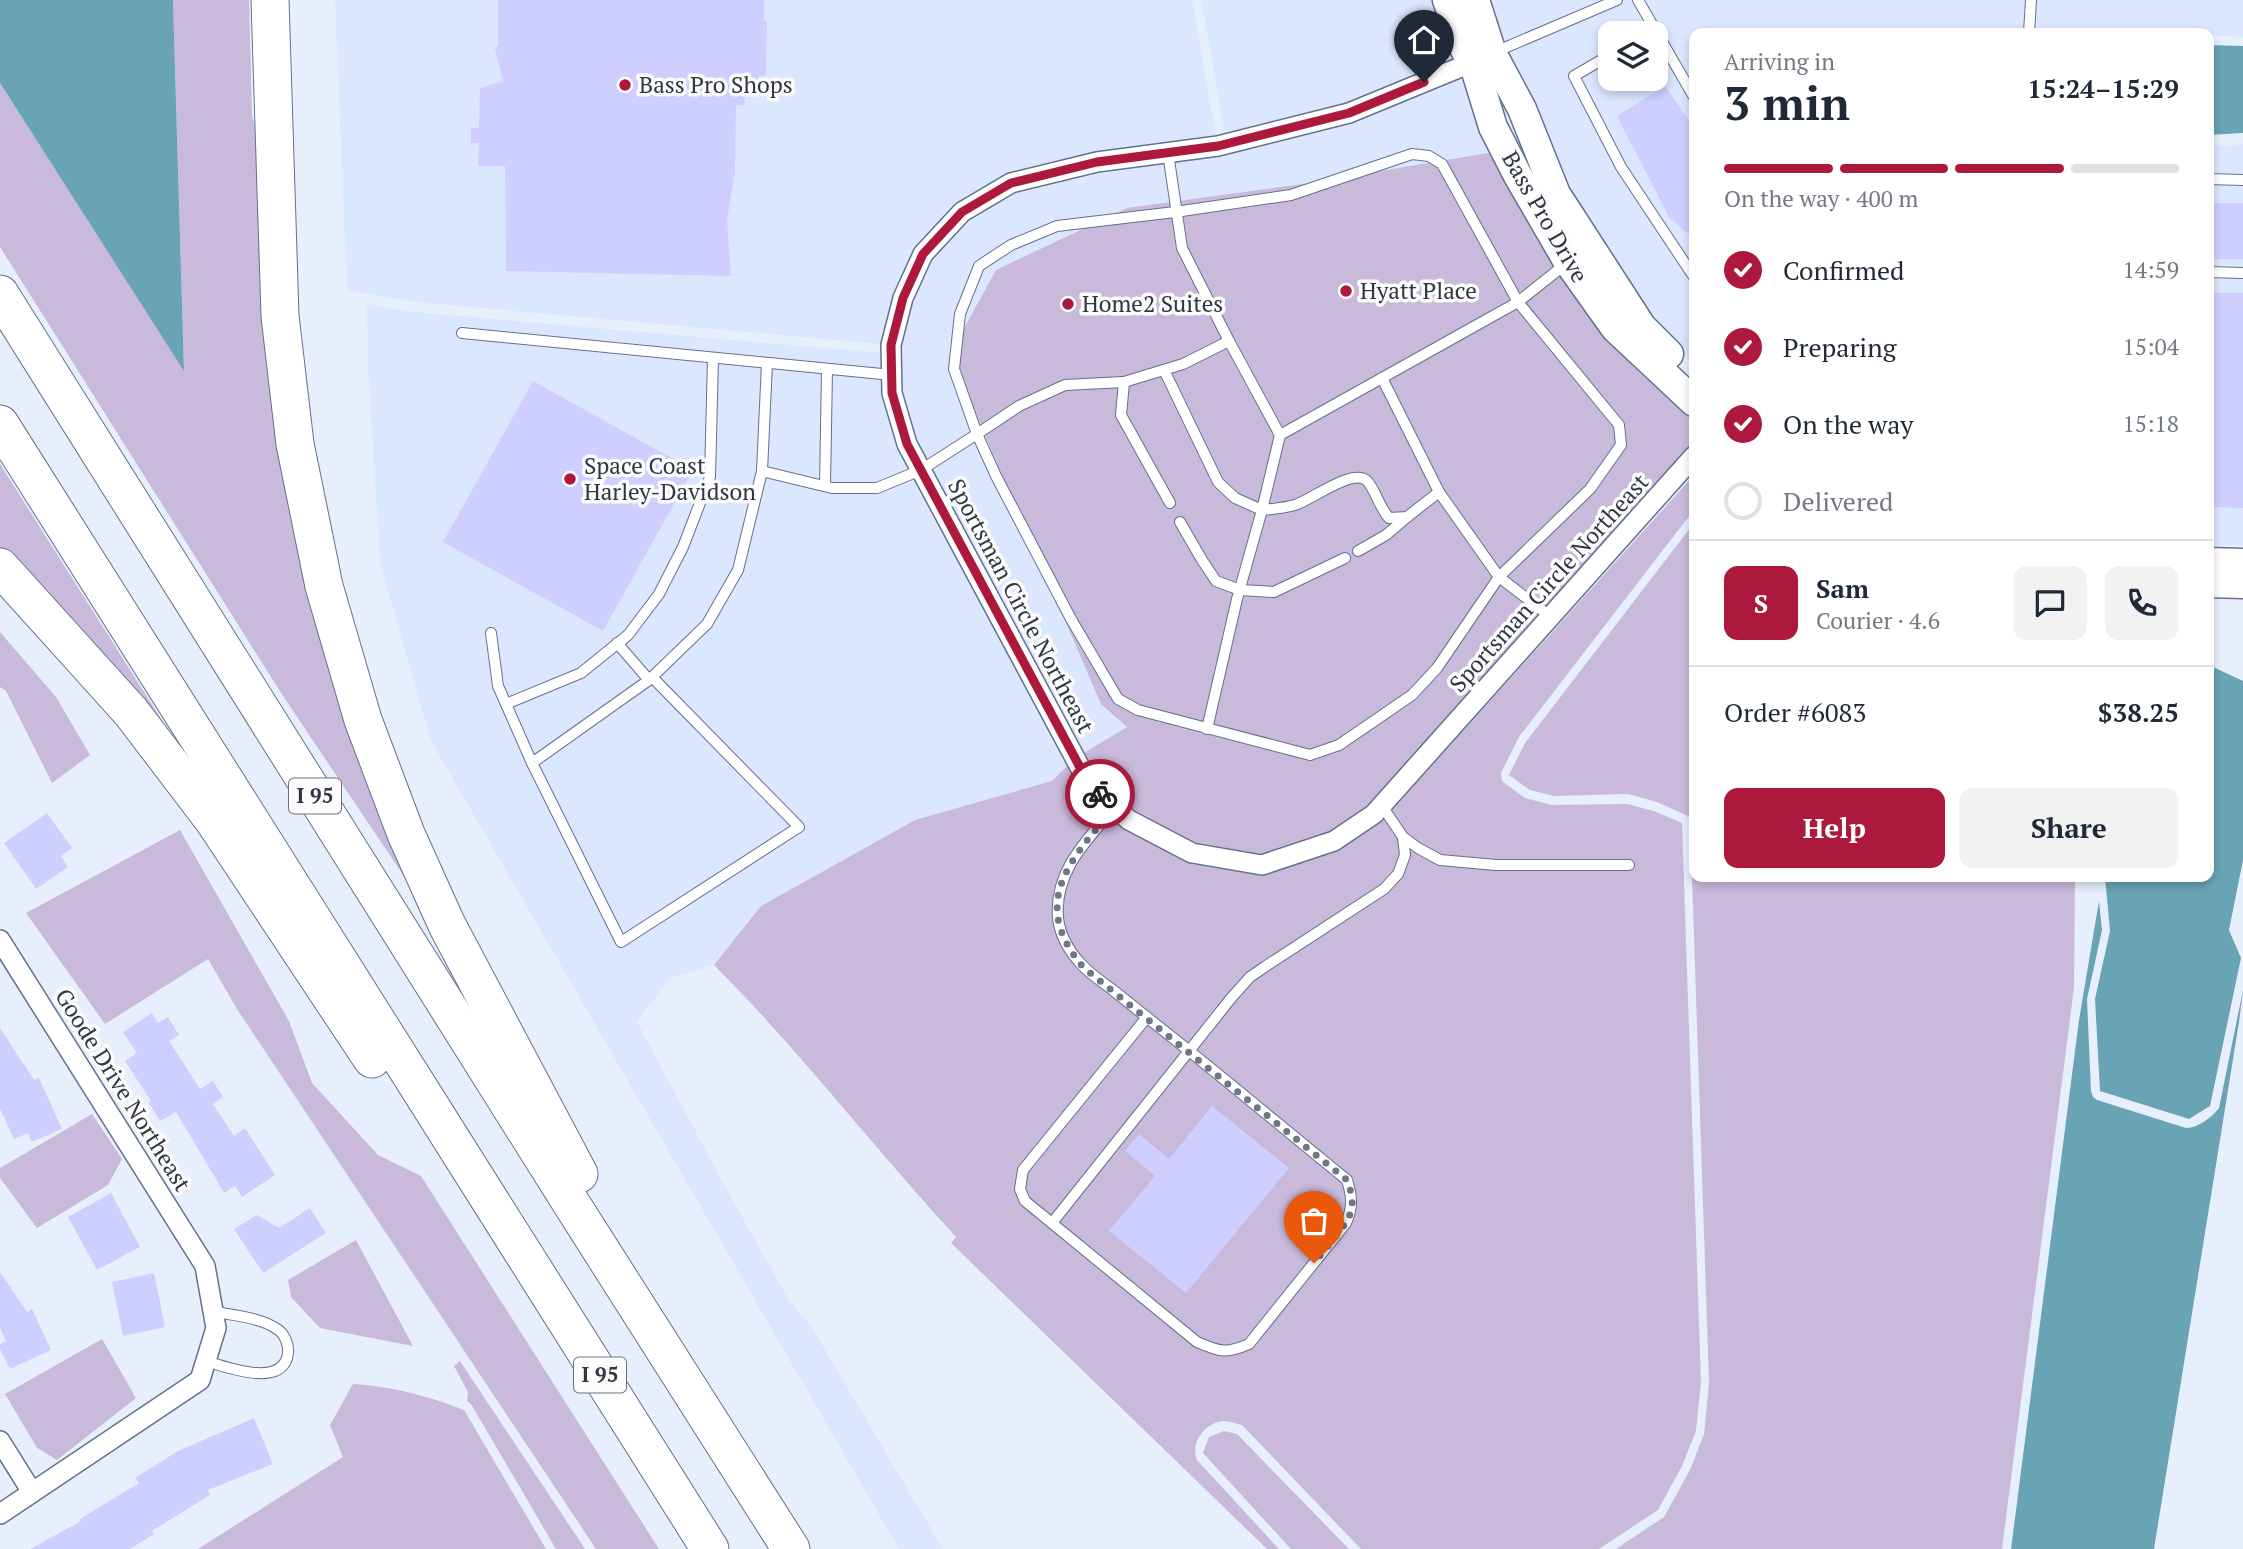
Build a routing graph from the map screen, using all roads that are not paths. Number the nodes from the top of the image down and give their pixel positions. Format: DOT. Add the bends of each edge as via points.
graph roads {
  1 [pos="270,0"];
  2 [pos="1447,0"];
  3 [pos="1475,0"];
  4 [pos="1617,0"];
  5 [pos="1638,0"];
  6 [pos="2031,0"];
  7 [pos="1647,21"];
  8 [pos="2029,28"];
  9 [pos="1668,57"];
  10 [pos="1483,58"];
  11 [pos="1598,62"];
  12 [pos="1689,89"];
  13 [pos="1168,153"];
  14 [pos="2214,179"];
  15 [pos="2243,180"];
  16 [pos="1175,212"];
  17 [pos="1568,262"];
  18 [pos="1689,269"];
  19 [pos="2214,272"];
  20 [pos="2243,273"];
  21 [pos="0,294"];
  22 [pos="1518,302"];
  23 [pos="462,333"];
  24 [pos="1229,341"];
  25 [pos="713,358"];
  26 [pos="767,363"];
  27 [pos="827,369"];
  28 [pos="1164,370"];
  29 [pos="1689,374"];
  30 [pos="892,375"];
  31 [pos="1382,378"];
  32 [pos="1124,382"];
  33 [pos="1689,396"];
  34 [pos="0,424"];
  35 [pos="977,435"];
  36 [pos="1280,435"];
  37 [pos="1689,462"];
  38 [pos="920,470"];
  39 [pos="762,471"];
  40 [pos="825,486"];
  41 [pos="1439,492"];
  42 [pos="1170,503"];
  43 [pos="1262,510"];
  44 [pos="1407,517"];
  45 [pos="1180,522"];
  46 [pos="1358,551"];
  47 [pos="1345,558"];
  48 [pos="2214,562"];
  49 [pos="2243,563"];
  50 [pos="0,567"];
  51 [pos="1499,577"];
  52 [pos="2214,583"];
  53 [pos="2243,584"];
  54 [pos="1240,590"];
  55 [pos="1551,617"];
  56 [pos="491,633"];
  57 [pos="617,643"];
  58 [pos="650,678"];
  59 [pos="506,704"];
  60 [pos="1207,729"];
  61 [pos="531,763"];
  62 [pos="1382,806"];
  63 [pos="1115,807"];
  64 [pos="1403,837"];
  65 [pos="1629,865"];
  66 [pos="0,940"];
  67 [pos="1147,1017"];
  68 [pos="1189,1051"];
  69 [pos="1052,1223"];
  70 [pos="520,1248"];
  71 [pos="632,1297"];
  72 [pos="213,1311"];
  73 [pos="206,1361"];
  74 [pos="0,1441"];
  75 [pos="32,1492"];
  76 [pos="0,1514"];
  77 [pos="710,1549"];
  78 [pos="791,1549"];
  1 -- 71 [label="highway" via="280,316 295,444 324,586 363,720 406,834 447,925 588,1190"];
  2 -- 10 [label="street, Bass Pro Drive" via="1465,50"];
  3 -- 10 [label="street, Bass Pro Drive"];
  4 -- 10 [label="lane"];
  5 -- 7 [label="lane"];
  6 -- 8 [label="lane"];
  9 -- 12 [label="lane"];
  10 -- 13 [label="street, Sportsman Circle Northeast" via="1349,113 1218,146"];
  10 -- 17 [label="street, Bass Pro Drive" via="1493,127"];
  10 -- 29 [label="street, Bass Pro Drive" via="1522,109 1556,194 1576,226 1642,327"];
  11 -- 18 [label="lane" via="1574,76 1621,167"];
  13 -- 16 [label="lane"];
  13 -- 30 [label="street, Sportsman Circle Northeast" via="1097,162 1011,183 962,212 923,254 903,298 891,345"];
  14 -- 15 [label="lane"];
  16 -- 22 [label="lane" via="1291,195 1412,154 1429,156 1442,164"];
  16 -- 24 [label="lane" via="1182,248"];
  16 -- 35 [label="lane" via="1057,226 1011,245 979,266 960,314 954,369"];
  17 -- 22 [label="lane"];
  17 -- 33 [label="street, Bass Pro Drive" via="1615,328"];
  19 -- 20 [label="lane"];
  21 -- 71 [label="highway, I 95"];
  22 -- 31 [label="lane"];
  22 -- 51 [label="lane" via="1619,425 1621,445 1590,489"];
  23 -- 25 [label="lane"];
  24 -- 28 [label="lane"];
  24 -- 36 [label="lane"];
  25 -- 26 [label="lane"];
  25 -- 57 [label="lane" via="710,477 659,594"];
  26 -- 27 [label="lane"];
  26 -- 39 [label="lane"];
  27 -- 30 [label="lane"];
  27 -- 40 [label="lane"];
  28 -- 32 [label="lane"];
  28 -- 43 [label="lane" via="1218,482 1235,498"];
  30 -- 38 [label="street, Sportsman Circle Northeast" via="892,393 907,444"];
  31 -- 36 [label="lane"];
  31 -- 41 [label="lane"];
  32 -- 35 [label="lane" via="1066,385 1019,406"];
  32 -- 42 [label="lane" via="1121,415"];
  34 -- 70 [label="highway, I 95"];
  35 -- 38 [label="lane"];
  35 -- 60 [label="lane" via="1071,619 1118,699 1138,710"];
  36 -- 43 [label="lane"];
  37 -- 55 [label="street, Sportsman Circle Northeast"];
  38 -- 40 [label="lane" via="877,488"];
  38 -- 63 [label="street, Sportsman Circle Northeast" via="1090,786"];
  39 -- 40 [label="lane"];
  39 -- 58 [label="lane" via="738,570 707,624"];
  41 -- 44 [label="lane"];
  41 -- 51 [label="lane"];
  43 -- 44 [label="lane" via="1297,504 1345,480 1362,478 1369,482 1389,518"];
  43 -- 54 [label="lane"];
  44 -- 46 [label="lane"];
  45 -- 54 [label="lane" via="1216,581"];
  47 -- 54 [label="lane" via="1274,592"];
  48 -- 49 [label="street"];
  50 -- 70 [label="highway" via="140,723 214,821 432,1150"];
  51 -- 55 [label="lane"];
  51 -- 60 [label="lane" via="1437,668 1412,695 1339,745 1310,755"];
  52 -- 53 [label="street"];
  54 -- 60 [label="lane"];
  55 -- 62 [label="street, Sportsman Circle Northeast"];
  56 -- 59 [label="lane" via="498,686"];
  57 -- 58 [label="lane"];
  57 -- 59 [label="lane" via="581,673"];
  58 -- 61 [label="lane"];
  58 -- 61 [label="lane" via="799,827 621,942"];
  59 -- 61 [label="lane"];
  62 -- 63 [label="street, Sportsman Circle Northeast" via="1334,842 1262,865 1192,853 1129,820"];
  62 -- 64 [label="lane"];
  63 -- 67 [label="lane" via="1064,874 1058,916 1069,950 1084,968"];
  64 -- 65 [label="lane" via="1440,860 1496,865"];
  64 -- 68 [label="lane" via="1405,855 1398,874 1384,890 1250,978"];
  66 -- 72 [label="street, Goode Drive Northeast" via="205,1266"];
  67 -- 68 [label="lane"];
  67 -- 69 [label="lane" via="1023,1170 1020,1189 1025,1200"];
  68 -- 69 [label="lane"];
  68 -- 69 [label="lane" via="1347,1180 1352,1209 1346,1223 1249,1343 1232,1351 1214,1350 1197,1342"];
  70 -- 77 [label="highway, I 95"];
  71 -- 78 [label="highway, I 95"];
  72 -- 73 [label="street" via="216,1328"];
  72 -- 73 [label="lane" via="279,1329 288,1352 285,1363 274,1371 257,1374"];
  73 -- 75 [label="street" via="200,1380"];
  74 -- 75 [label="street"];
  75 -- 76 [label="street"];
}
